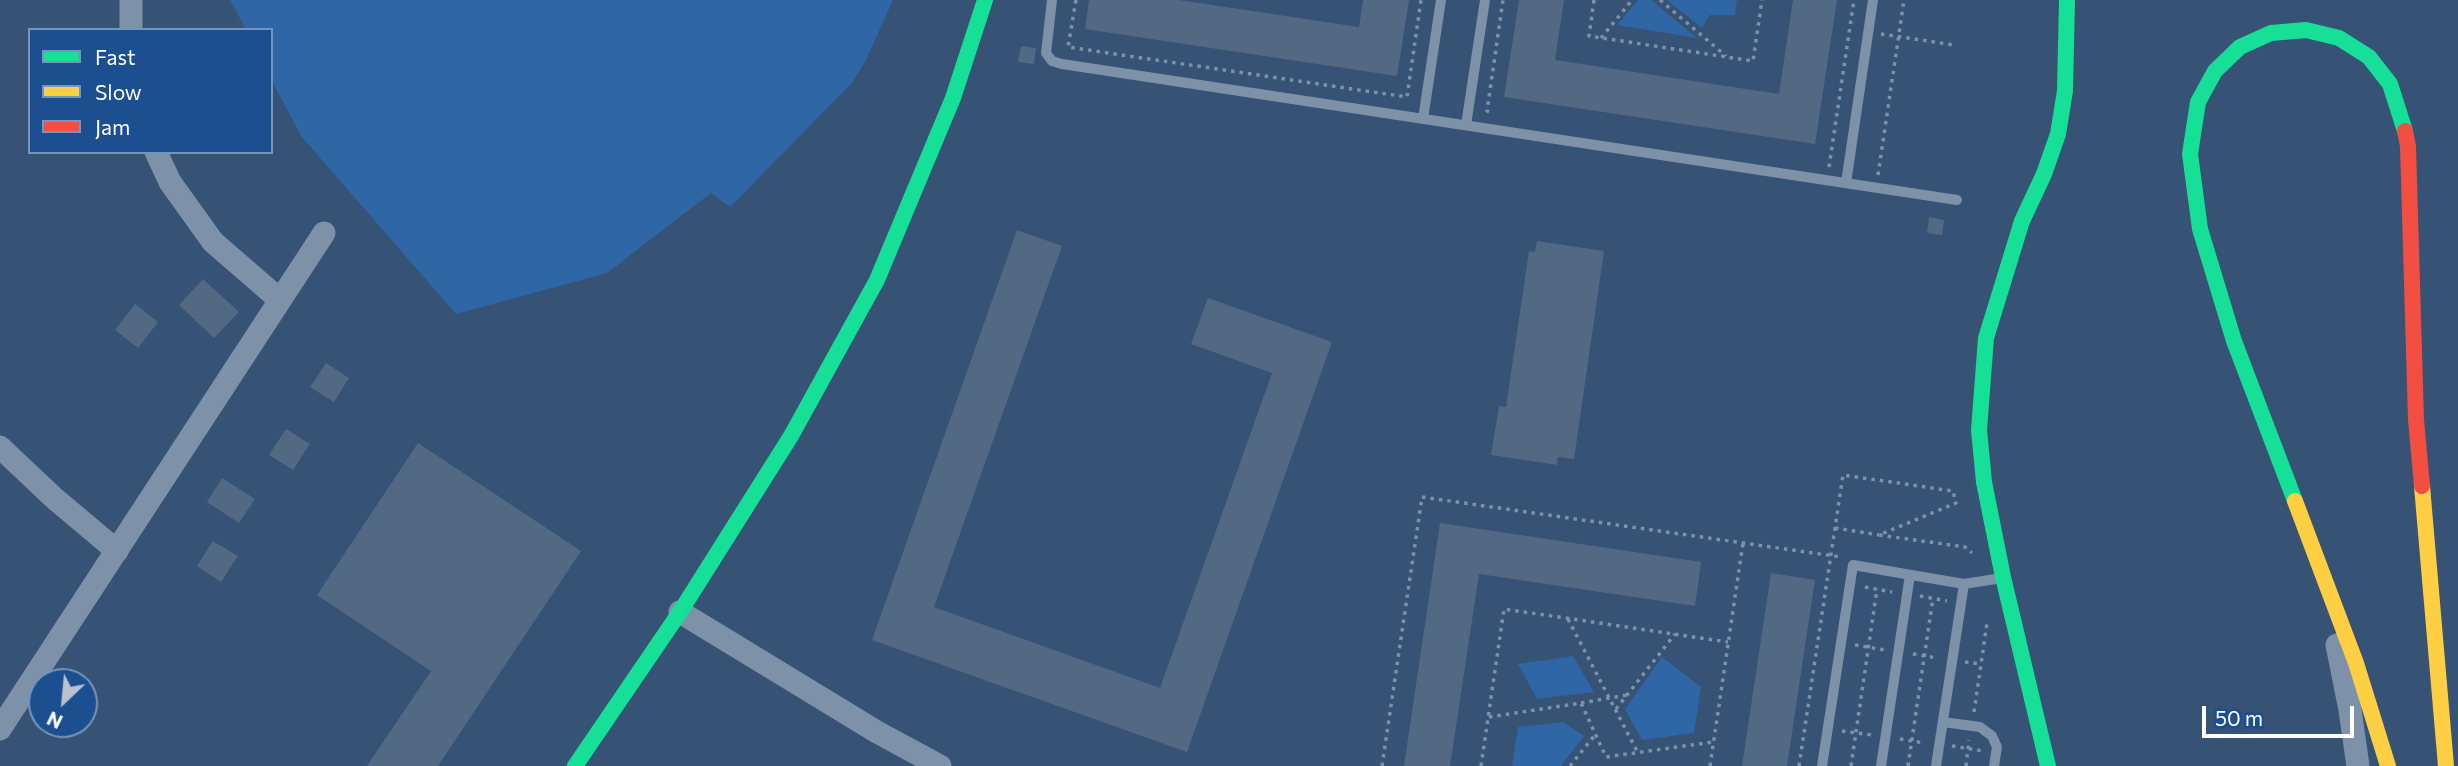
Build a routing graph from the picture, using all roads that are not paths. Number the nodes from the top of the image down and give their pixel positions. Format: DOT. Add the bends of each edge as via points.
graph roads {
  1 [pos="131,0"];
  2 [pos="985,0"];
  3 [pos="1052,0"];
  4 [pos="1441,0"];
  5 [pos="1485,0"];
  6 [pos="1873,0"];
  7 [pos="2067,0"];
  8 [pos="131,28"];
  9 [pos="1423,119"];
  10 [pos="1466,125"];
  11 [pos="157,154"];
  12 [pos="1846,183"];
  13 [pos="1957,200"];
  14 [pos="324,233"];
  15 [pos="280,300"];
  16 [pos="0,447"];
  17 [pos="117,551"];
  18 [pos="1910,575"];
  19 [pos="2003,578"];
  20 [pos="2324,580"];
  21 [pos="1964,584"];
  22 [pos="680,612"];
  23 [pos="1943,722"];
  24 [pos="0,729"];
  25 [pos="575,766"];
  26 [pos="940,766"];
  27 [pos="1822,766"];
  28 [pos="1881,766"];
  29 [pos="1936,766"];
  30 [pos="1994,766"];
  31 [pos="2048,766"];
  32 [pos="2358,766"];
  33 [pos="2388,766"];
  34 [pos="2446,766"];
  1 -- 8 [label="street"];
  2 -- 22 [label="street" via="953,98 877,280 791,436"];
  3 -- 9 [label="lane" via="1046,53 1052,61"];
  4 -- 9 [label="lane"];
  5 -- 10 [label="lane"];
  6 -- 12 [label="lane"];
  7 -- 19 [label="street" via="2066,91 2058,134 2022,221 1986,338 1979,430"];
  9 -- 10 [label="lane"];
  10 -- 12 [label="lane"];
  11 -- 15 [label="street" via="170,182 213,243"];
  12 -- 13 [label="lane"];
  14 -- 15 [label="street"];
  15 -- 17 [label="street"];
  16 -- 17 [label="street"];
  17 -- 24 [label="street"];
  18 -- 21 [label="lane"];
  18 -- 27 [label="lane" via="1853,565"];
  18 -- 28 [label="lane"];
  19 -- 21 [label="lane"];
  19 -- 31 [label="street"];
  20 -- 32 [label="street"];
  20 -- 33 [label="street"];
  20 -- 34 [label="street" via="2234,341 2200,229 2190,154 2198,102 2214,71 2247,43 2288,30 2339,38 2369,57 2390,84 2402,116 2408,146 2416,420"];
  21 -- 23 [label="lane"];
  22 -- 25 [label="street"];
  22 -- 26 [label="street"];
  23 -- 29 [label="lane"];
  23 -- 30 [label="lane" via="1980,727 1992,736 1997,747"];
}
